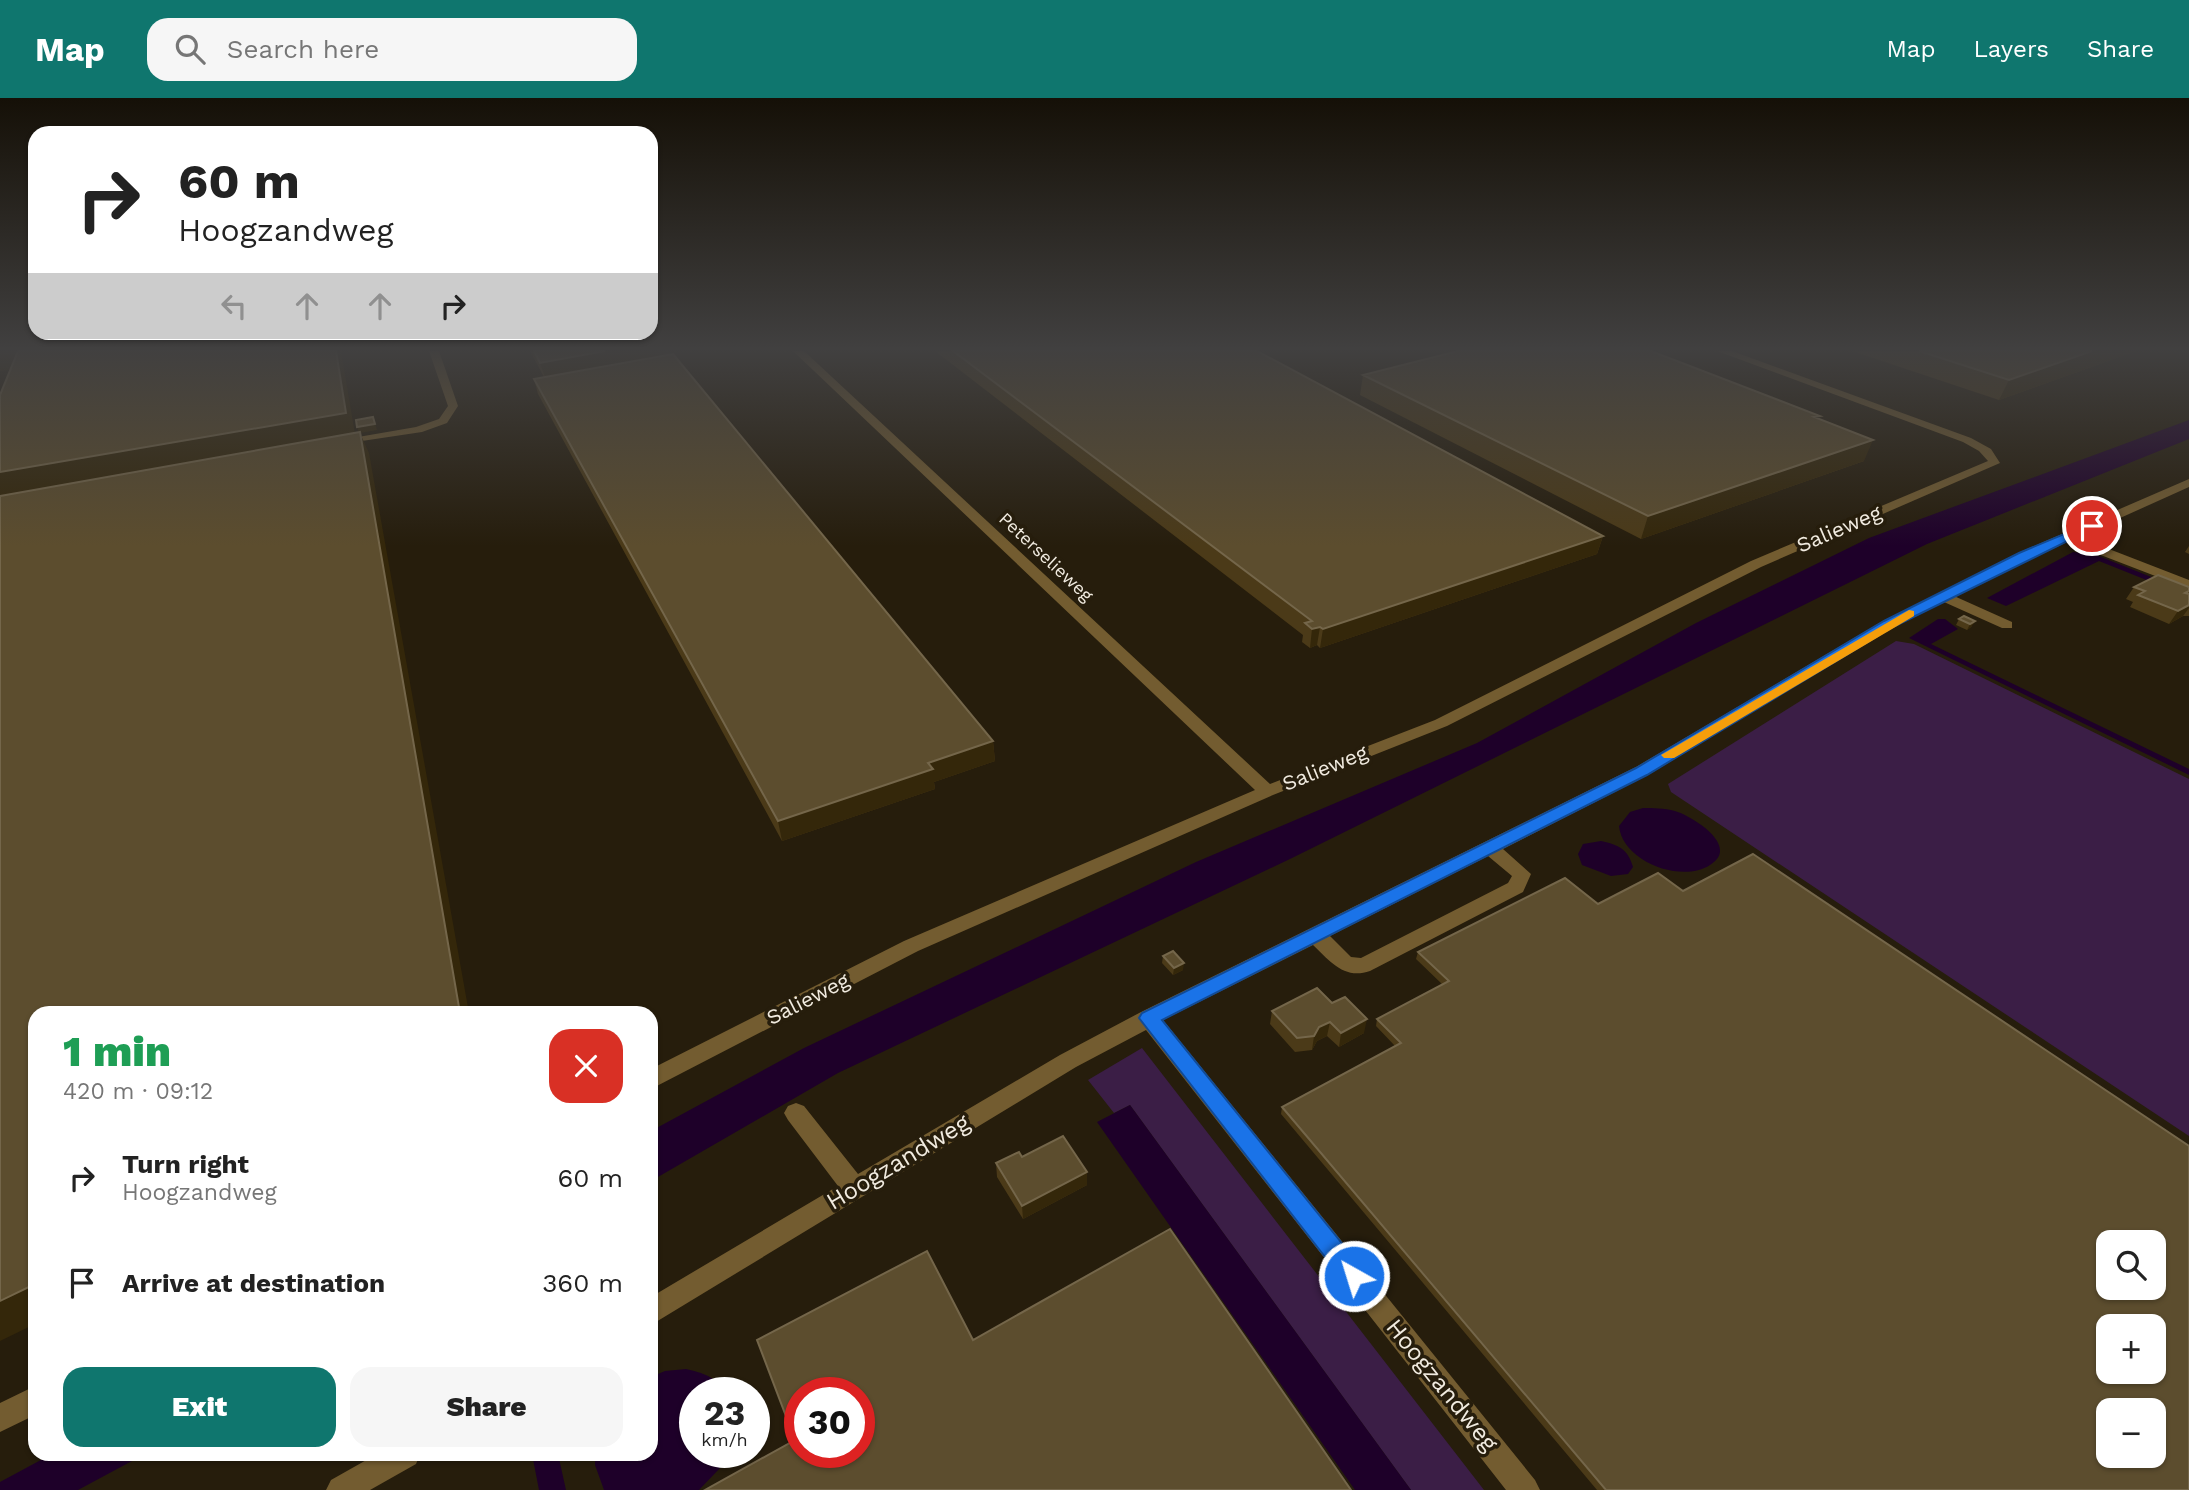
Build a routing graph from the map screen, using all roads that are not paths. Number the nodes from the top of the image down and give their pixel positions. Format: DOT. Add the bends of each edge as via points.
graph roads {
  1 [pos="446,416"];
  2 [pos="867,416"];
  3 [pos="1901,416"];
  4 [pos="330,444"];
  5 [pos="2189,483"];
  6 [pos="2067,537"];
  7 [pos="2189,585"];
  8 [pos="1943,596"];
  9 [pos="2007,625"];
  10 [pos="1267,791"];
  11 [pos="1491,849"];
  12 [pos="1316,935"];
  13 [pos="1149,1018"];
  14 [pos="658,1076"];
  15 [pos="796,1113"];
  16 [pos="854,1188"];
  17 [pos="658,1308"];
  18 [pos="28,1404"];
  19 [pos="0,1418"];
  20 [pos="393,1461"];
  21 [pos="341,1490"];
  22 [pos="1525,1490"];
  1 -- 4 [label="street" via="418,430"];
  2 -- 10 [label="street, Peterselieweg"];
  3 -- 10 [label="street, Salieweg" via="1967,440 1992,456 1994,463 1756,564 1441,723"];
  5 -- 6 [label="street, Hoogzandweg"];
  6 -- 7 [label="street"];
  6 -- 8 [label="street, Hoogzandweg"];
  8 -- 9 [label="street"];
  8 -- 11 [label="street, Hoogzandweg" via="1642,771"];
  10 -- 14 [label="street, Salieweg" via="911,946"];
  11 -- 12 [label="street, Hoogzandweg"];
  11 -- 12 [label="street" via="1522,874 1516,887 1363,966 1345,964"];
  12 -- 13 [label="street, Hoogzandweg"];
  13 -- 16 [label="street, Hoogzandweg"];
  13 -- 22 [label="street, Hoogzandweg"];
  15 -- 16 [label="street"];
  16 -- 17 [label="street, Hoogzandweg"];
  18 -- 19 [label="street"];
  20 -- 21 [label="street"];
}
